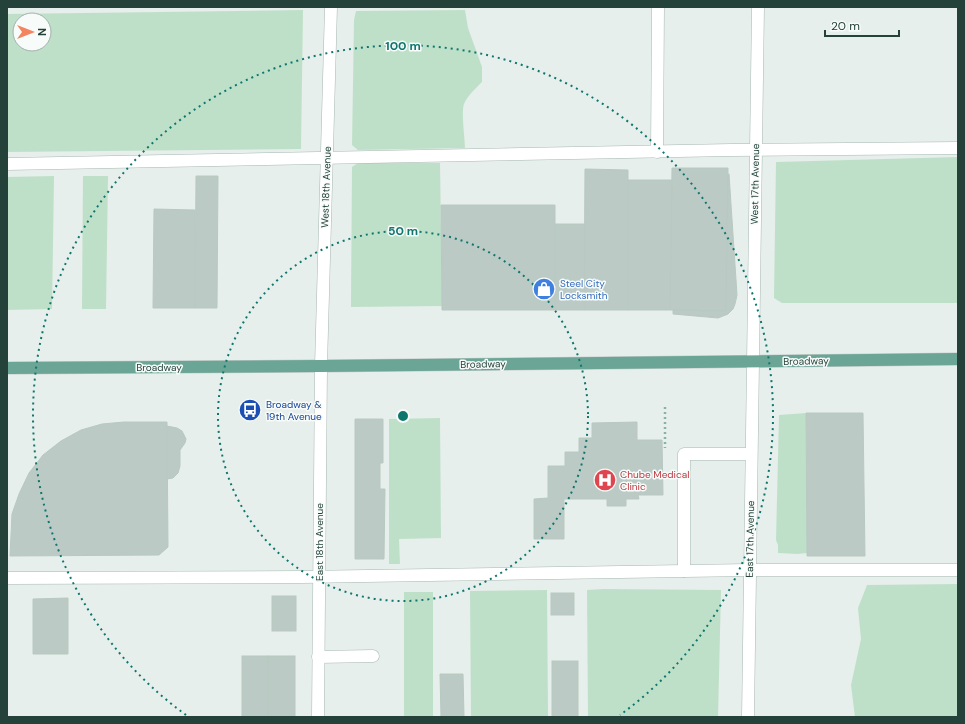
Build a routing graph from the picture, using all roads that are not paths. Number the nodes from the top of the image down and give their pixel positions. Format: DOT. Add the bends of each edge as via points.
graph roads {
  1 [pos="331,7"];
  2 [pos="658,7"];
  3 [pos="758,7"];
  4 [pos="958,148"];
  5 [pos="756,150"];
  6 [pos="657,152"];
  7 [pos="327,159"];
  8 [pos="7,164"];
  9 [pos="958,359"];
  10 [pos="752,362"];
  11 [pos="321,366"];
  12 [pos="7,368"];
  13 [pos="751,454"];
  14 [pos="749,570"];
  15 [pos="958,570"];
  16 [pos="684,571"];
  17 [pos="319,577"];
  18 [pos="7,578"];
  19 [pos="373,656"];
  20 [pos="318,657"];
  21 [pos="318,717"];
  22 [pos="748,717"];
  1 -- 7 [label="street, West 18th Avenue"];
  2 -- 6 [label="street"];
  3 -- 5 [label="street, West 17th Avenue"];
  4 -- 5 [label="street"];
  5 -- 6 [label="street"];
  5 -- 10 [label="street, West 17th Avenue"];
  6 -- 7 [label="street"];
  7 -- 8 [label="street"];
  7 -- 11 [label="street, West 18th Avenue"];
  9 -- 10 [label="main road, Broadway"];
  10 -- 11 [label="main road, Broadway"];
  10 -- 13 [label="street, East 17th Avenue"];
  11 -- 12 [label="main road, Broadway"];
  11 -- 17 [label="street, East 18th Avenue"];
  13 -- 14 [label="street, East 17th Avenue"];
  13 -- 16 [label="street" via="684,454"];
  14 -- 15 [label="street"];
  14 -- 16 [label="street"];
  14 -- 22 [label="street, East 17th Avenue"];
  16 -- 17 [label="street"];
  17 -- 18 [label="street"];
  17 -- 20 [label="street, East 18th Avenue"];
  19 -- 20 [label="street"];
  20 -- 21 [label="street, East 18th Avenue"];
}
